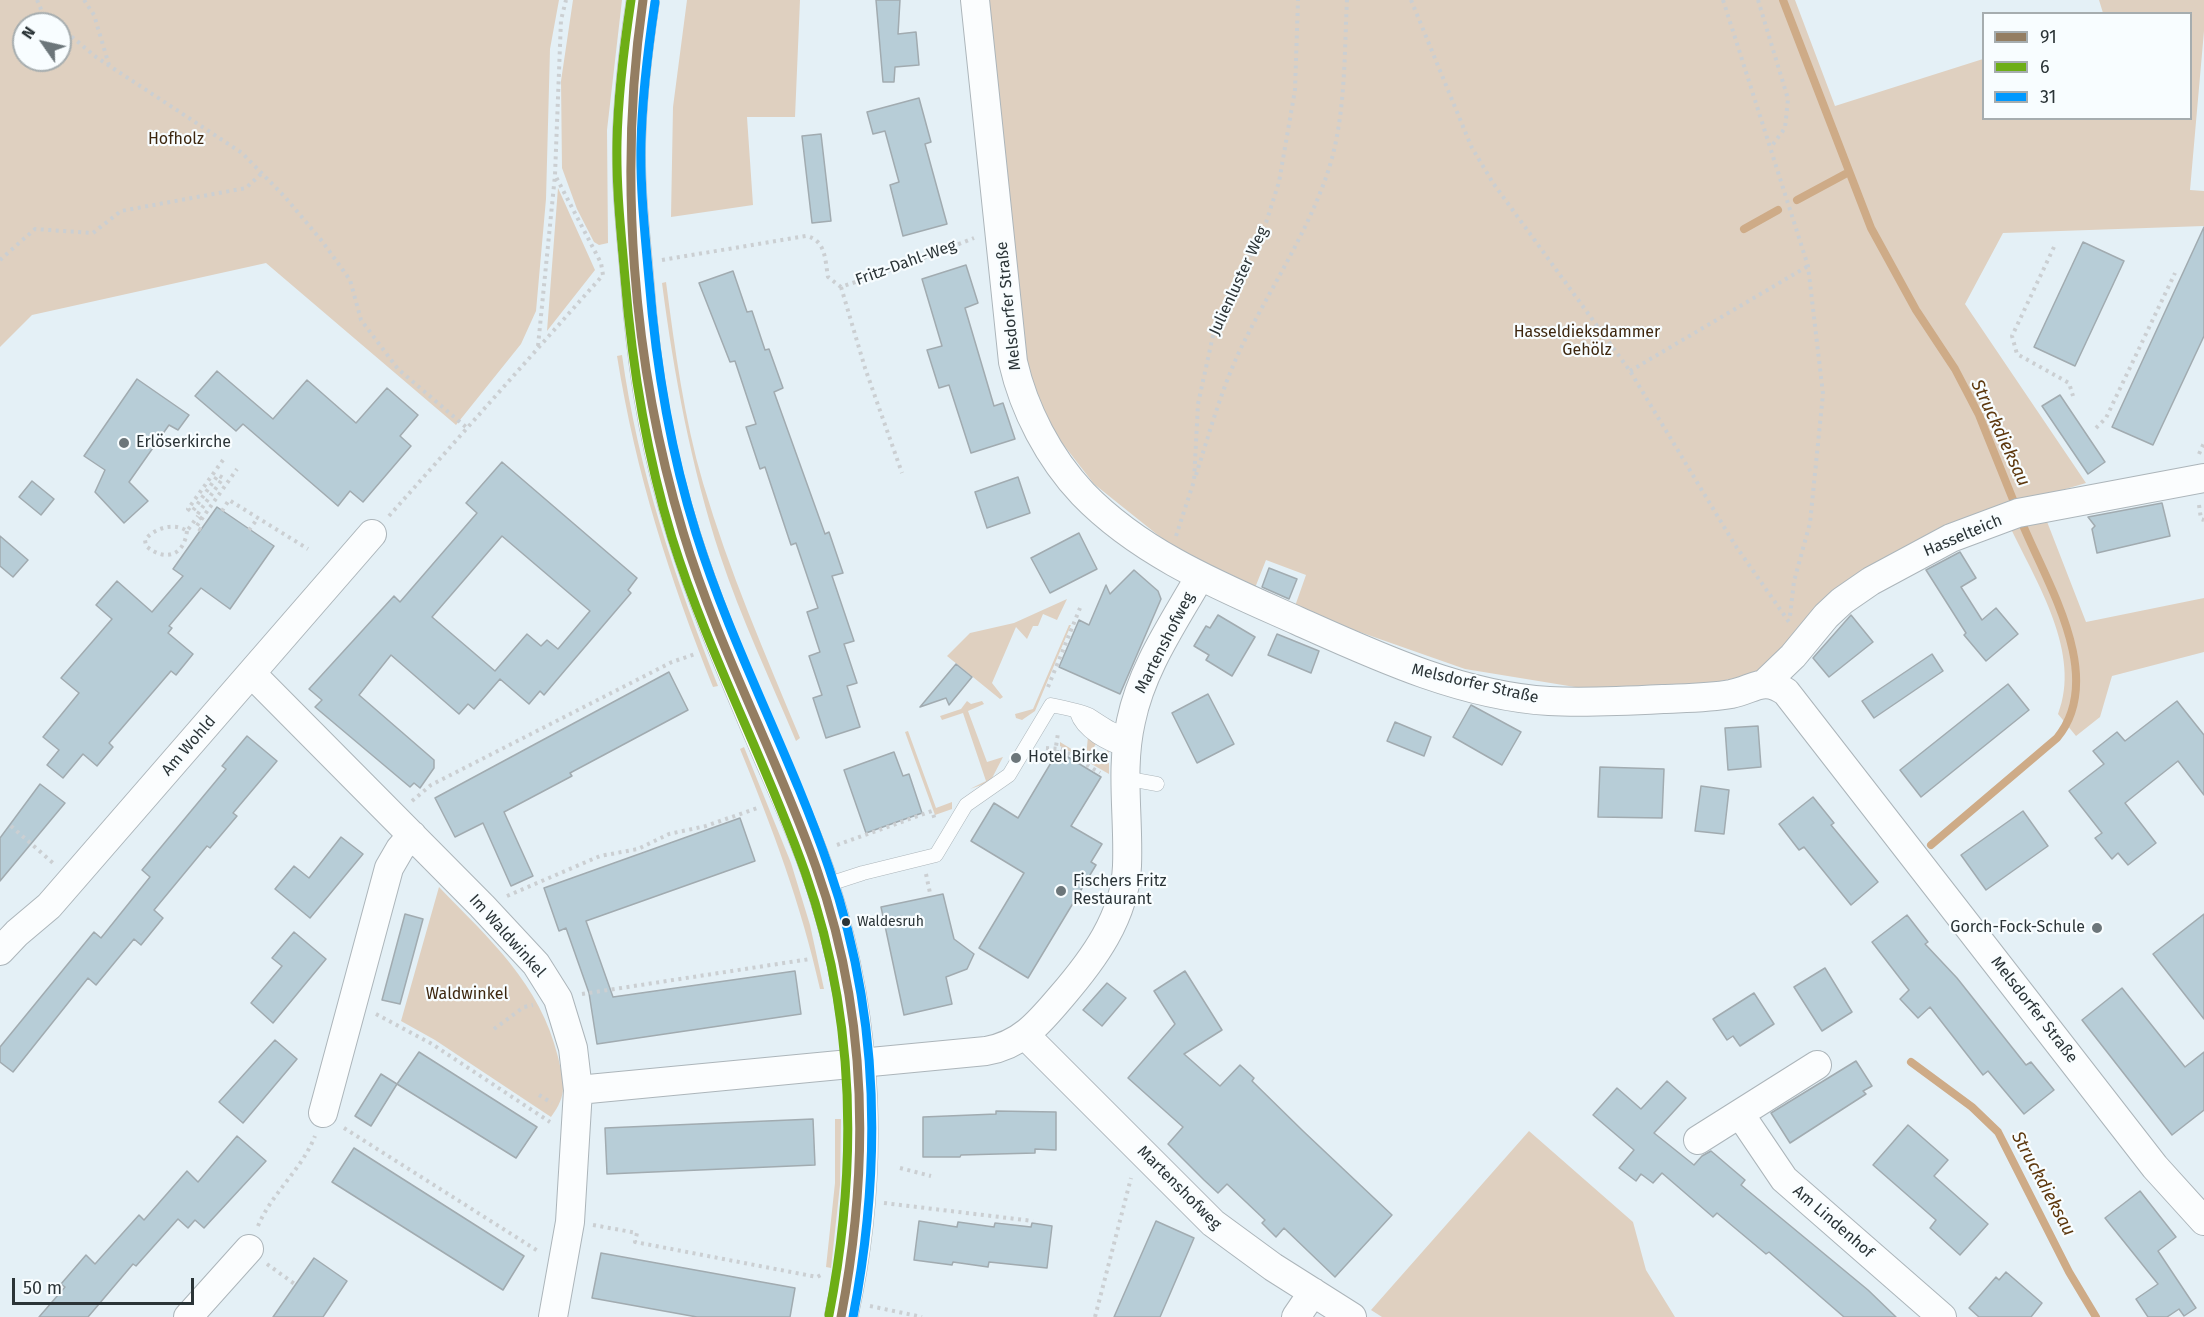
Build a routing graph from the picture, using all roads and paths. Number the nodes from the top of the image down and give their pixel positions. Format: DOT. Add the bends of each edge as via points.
graph roads {
  1 [pos="84,0"];
  2 [pos="566,0"];
  3 [pos="643,0"];
  4 [pos="975,0"];
  5 [pos="1298,0"];
  6 [pos="1347,0"];
  7 [pos="1411,0"];
  8 [pos="1723,0"];
  9 [pos="1758,0"];
  10 [pos="72,36"];
  11 [pos="109,65"];
  12 [pos="1770,147"];
  13 [pos="262,173"];
  14 [pos="555,175"];
  15 [pos="1000,228"];
  16 [pos="2054,247"];
  17 [pos="665,259"];
  18 [pos="0,260"];
  19 [pos="1808,266"];
  20 [pos="2175,273"];
  21 [pos="841,286"];
  22 [pos="538,348"];
  23 [pos="1630,371"];
  24 [pos="2073,396"];
  25 [pos="467,428"];
  26 [pos="2096,428"];
  27 [pos="223,459"];
  28 [pos="237,469"];
  29 [pos="902,473"];
  30 [pos="2204,478"];
  31 [pos="1194,481"];
  32 [pos="222,511"];
  33 [pos="200,518"];
  34 [pos="258,518"];
  35 [pos="201,530"];
  36 [pos="249,530"];
  37 [pos="187,531"];
  38 [pos="372,534"];
  39 [pos="308,549"];
  40 [pos="1168,559"];
  41 [pos="1199,578"];
  42 [pos="1080,608"];
  43 [pos="1795,635"];
  44 [pos="695,654"];
  45 [pos="252,674"];
  46 [pos="1766,682"];
  47 [pos="1051,705"];
  48 [pos="1026,746"];
  49 [pos="1055,751"];
  50 [pos="1126,754"];
  51 [pos="1157,784"];
  52 [pos="760,807"];
  53 [pos="10,826"];
  54 [pos="404,827"];
  55 [pos="943,843"];
  56 [pos="818,871"];
  57 [pos="72,881"];
  58 [pos="482,906"];
  59 [pos="0,951"];
  60 [pos="810,959"];
  61 [pos="558,999"];
  62 [pos="354,1002"];
  63 [pos="494,1029"];
  64 [pos="1026,1036"];
  65 [pos="859,1062"];
  66 [pos="1817,1065"];
  67 [pos="578,1090"];
  68 [pos="323,1113"];
  69 [pos="1740,1114"];
  70 [pos="575,1124"];
  71 [pos="1698,1140"];
  72 [pos="311,1146"];
  73 [pos="1143,1151"];
  74 [pos="900,1168"];
  75 [pos="931,1176"];
  76 [pos="860,1199"];
  77 [pos="1033,1221"];
  78 [pos="2204,1221"];
  79 [pos="620,1229"];
  80 [pos="249,1249"];
  81 [pos="563,1268"];
  82 [pos="296,1285"];
  83 [pos="1313,1292"];
  84 [pos="845,1299"];
  85 [pos="188,1317"];
  86 [pos="553,1317"];
  87 [pos="922,1317"];
  88 [pos="1095,1317"];
  89 [pos="1296,1317"];
  90 [pos="1352,1317"];
  91 [pos="1942,1317"];
  1 -- 11 [label="path" via="94,15"];
  2 -- 14 [label="path" via="561,20"];
  3 -- 56 [label="street" via="629,162 643,358 657,440 698,578"];
  4 -- 15 [label="street, Melsdorfer Straße"];
  5 -- 31 [label="path, Julienluster Weg" via="1294,90 1280,182 1265,226 1214,331 1198,404"];
  6 -- 31 [label="path" via="1338,130 1326,179 1222,392"];
  7 -- 23 [label="path" via="1471,146"];
  8 -- 12 [label="path"];
  9 -- 12 [label="path" via="1788,99 1785,128"];
  10 -- 11 [label="path"];
  11 -- 13 [label="path" via="242,153"];
  12 -- 19 [label="path"];
  13 -- 18 [label="path" via="246,188 121,212 93,232 34,229"];
  13 -- 25 [label="path" via="322,241 350,280 362,320 398,369"];
  14 -- 22 [label="path"];
  14 -- 22 [label="path" via="601,263 603,275"];
  15 -- 21 [label="path, Fritz-Dahl-Weg"];
  15 -- 40 [label="street, Melsdorfer Straße" via="1013,363 1041,435 1083,493 1109,517"];
  16 -- 24 [label="path" via="2012,336 2017,354 2069,383"];
  17 -- 21 [label="path, Fritz-Dahl-Weg" via="816,237 828,277"];
  19 -- 23 [label="path"];
  19 -- 43 [label="path" via="1822,394 1810,523 1794,581"];
  20 -- 26 [label="path" via="2106,418"];
  21 -- 29 [label="path"];
  22 -- 25 [label="path"];
  23 -- 43 [label="path"];
  25 -- 38 [label="path"];
  27 -- 33 [label="path" via="188,509 192,512 218,475 223,478"];
  28 -- 33 [label="path"];
  30 -- 43 [label="street, Hasselteich" via="2002,518 1951,538 1871,581"];
  31 -- 40 [label="path, Julienluster Weg"];
  32 -- 34 [label="path" via="229,500"];
  33 -- 35 [label="path" via="196,527"];
  33 -- 37 [label="path"];
  34 -- 36 [label="path"];
  34 -- 39 [label="path"];
  37 -- 37 [label="path" via="183,548 174,554 159,555 146,546 145,540 156,530 176,526"];
  38 -- 45 [label="street, Am Wohld"];
  40 -- 41 [label="street, Melsdorfer Straße"];
  41 -- 46 [label="street, Melsdorfer Straße" via="1410,669 1510,695 1547,701 1671,699 1730,694"];
  41 -- 50 [label="street, Martenshofweg" via="1144,677"];
  42 -- 47 [label="path" via="1046,691"];
  43 -- 46 [label="street, Hasselteich"];
  44 -- 54 [label="path" via="672,662 431,785"];
  45 -- 54 [label="street, Im Waldwinkel"];
  45 -- 57 [label="street, Am Wohld"];
  46 -- 78 [label="street, Melsdorfer Straße" via="1786,692 2155,1167"];
  47 -- 48 [label="lane"];
  47 -- 49 [label="path" via="1059,723"];
  47 -- 50 [label="lane" via="1086,713 1116,732"];
  48 -- 49 [label="path"];
  48 -- 55 [label="lane" via="1009,775 966,805"];
  49 -- 50 [label="path" via="1062,749 1105,776"];
  50 -- 51 [label="lane"];
  50 -- 64 [label="street, Martenshofweg" via="1127,868 1119,906 1084,970"];
  52 -- 58 [label="path" via="669,834 638,849 600,856"];
  53 -- 57 [label="path"];
  54 -- 58 [label="street, Im Waldwinkel"];
  54 -- 62 [label="street" via="400,849 389,868"];
  55 -- 56 [label="lane" via="936,855 863,873"];
  55 -- 56 [label="path" via="932,811 843,842"];
  56 -- 65 [label="street" via="842,955"];
  57 -- 59 [label="street, Am Wohld"];
  58 -- 61 [label="street, Im Waldwinkel" via="536,964"];
  60 -- 61 [label="path"];
  61 -- 63 [label="path" via="524,1007"];
  61 -- 67 [label="street, Im Waldwinkel" via="573,1048"];
  62 -- 68 [label="street"];
  62 -- 70 [label="path" via="432,1044 552,1123"];
  64 -- 65 [label="street, Martenshofweg" via="1012,1045 986,1051"];
  64 -- 73 [label="street, Martenshofweg"];
  65 -- 67 [label="street"];
  65 -- 76 [label="street"];
  66 -- 69 [label="street"];
  67 -- 70 [label="street, Im Waldwinkel"];
  68 -- 81 [label="path"];
  69 -- 71 [label="street"];
  69 -- 91 [label="street, Am Lindenhof" via="1784,1179"];
  70 -- 81 [label="street, Im Waldwinkel" via="570,1222"];
  72 -- 80 [label="path" via="263,1213"];
  73 -- 83 [label="street, Martenshofweg" via="1213,1223"];
  73 -- 88 [label="path" via="1133,1169"];
  74 -- 75 [label="path"];
  76 -- 77 [label="path"];
  76 -- 84 [label="street"];
  79 -- 84 [label="path" via="637,1233 635,1242 821,1275"];
  80 -- 82 [label="path"];
  80 -- 85 [label="street"];
  81 -- 86 [label="street, Im Waldwinkel"];
  83 -- 89 [label="street"];
  83 -- 90 [label="street, Martenshofweg"];
  84 -- 87 [label="path"];
}
